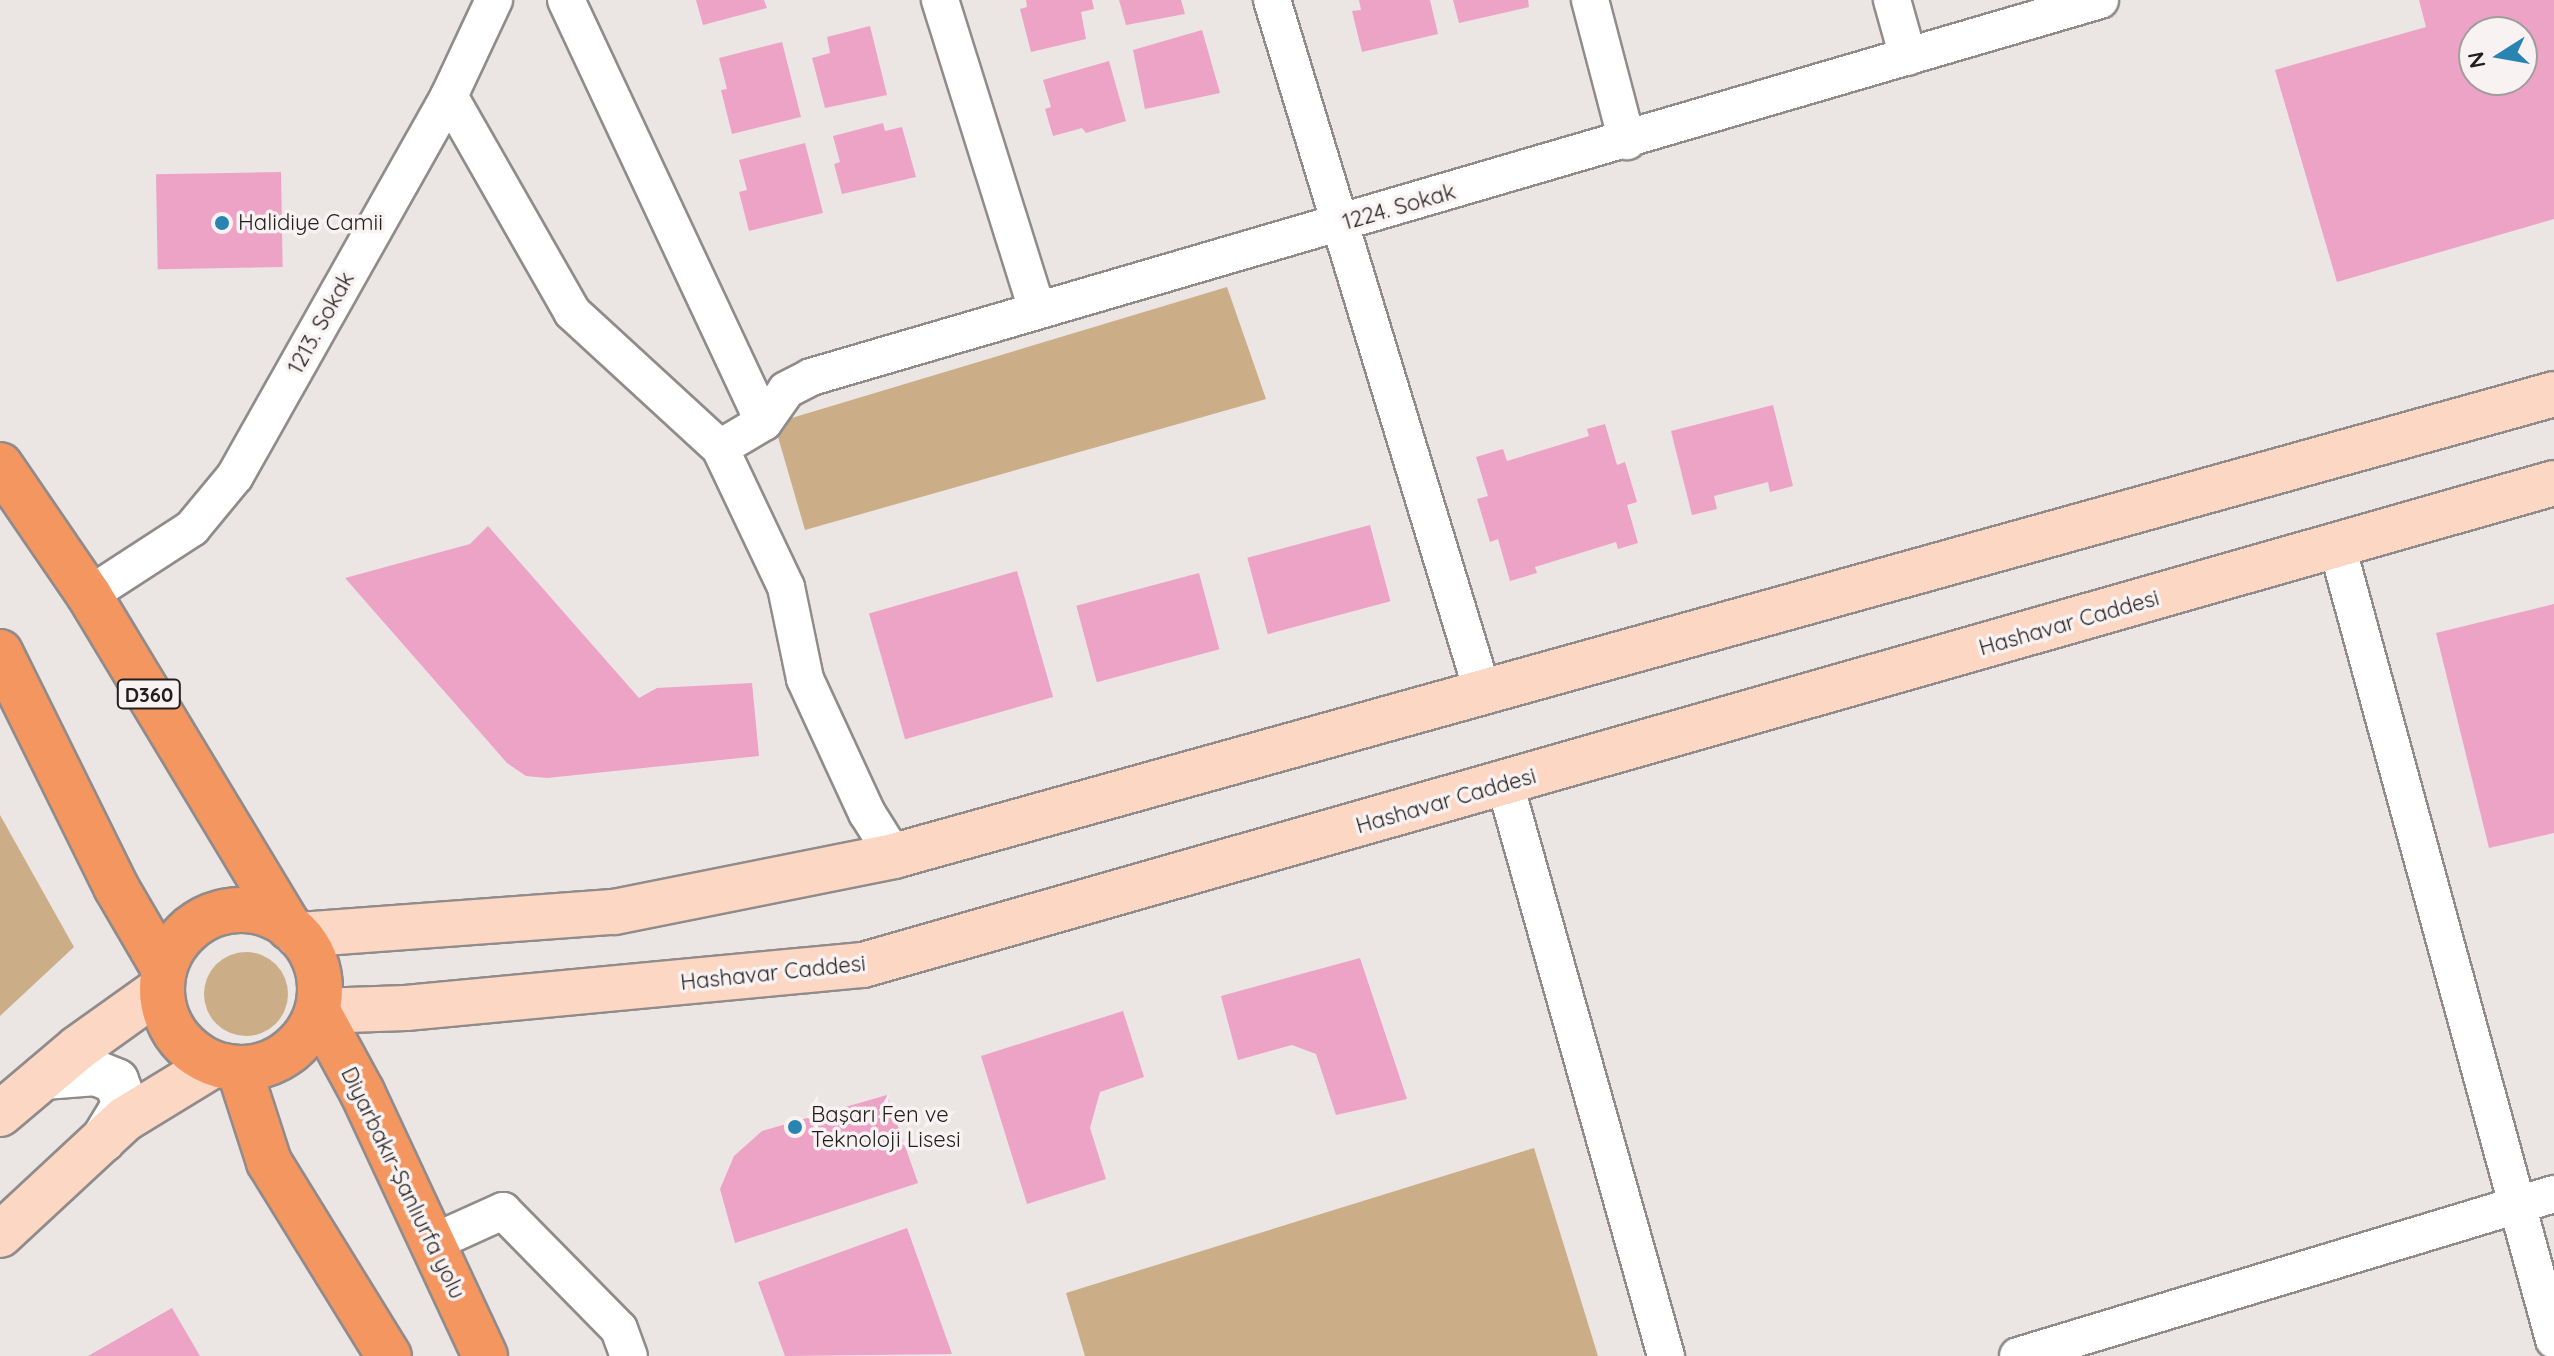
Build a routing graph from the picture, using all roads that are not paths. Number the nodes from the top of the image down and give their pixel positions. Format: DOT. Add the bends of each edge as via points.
graph roads {
  1 [pos="494,0"];
  2 [pos="566,0"];
  3 [pos="940,0"];
  4 [pos="1272,0"];
  5 [pos="1590,0"];
  6 [pos="1892,0"];
  7 [pos="2100,0"];
  8 [pos="1908,57"];
  9 [pos="449,96"];
  10 [pos="1627,141"];
  11 [pos="1341,224"];
  12 [pos="1037,309"];
  13 [pos="2554,394"];
  14 [pos="764,422"];
  15 [pos="720,448"];
  16 [pos="0,465"];
  17 [pos="2554,483"];
  18 [pos="2337,546"];
  19 [pos="89,595"];
  20 [pos="0,652"];
  21 [pos="1483,693"];
  22 [pos="1505,784"];
  23 [pos="894,856"];
  24 [pos="294,931"];
  25 [pos="163,979"];
  26 [pos="318,1011"];
  27 [pos="227,1067"];
  28 [pos="44,1077"];
  29 [pos="0,1114"];
  30 [pos="103,1140"];
  31 [pos="2554,1194"];
  32 [pos="2516,1206"];
  33 [pos="0,1235"];
  34 [pos="432,1243"];
  35 [pos="2554,1340"];
  36 [pos="389,1356"];
  37 [pos="485,1356"];
  38 [pos="629,1356"];
  39 [pos="1666,1356"];
  40 [pos="2018,1356"];
  1 -- 9 [label="street, 1213. Sokak"];
  2 -- 14 [label="street"];
  3 -- 12 [label="street"];
  4 -- 11 [label="street"];
  5 -- 10 [label="street"];
  6 -- 8 [label="street"];
  7 -- 8 [label="street, 1224. Sokak"];
  8 -- 10 [label="street, 1224. Sokak"];
  9 -- 15 [label="street" via="572,312"];
  9 -- 19 [label="street, 1213. Sokak" via="235,476 192,528"];
  10 -- 11 [label="street, 1224. Sokak"];
  11 -- 12 [label="street, 1224. Sokak"];
  11 -- 21 [label="street"];
  12 -- 14 [label="street, 1224. Sokak" via="811,377 786,390"];
  13 -- 21 [label="main road"];
  14 -- 15 [label="street, 1224. Sokak"];
  15 -- 23 [label="street" via="786,587 805,679 867,813"];
  16 -- 19 [label="highway, D360"];
  17 -- 18 [label="main road, Hashavar Caddesi"];
  18 -- 22 [label="main road, Hashavar Caddesi"];
  18 -- 32 [label="street"];
  19 -- 24 [label="highway, D360"];
  20 -- 25 [label="highway"];
  21 -- 23 [label="main road"];
  22 -- 26 [label="main road, Hashavar Caddesi" via="863,965 406,1008"];
  22 -- 39 [label="street"];
  23 -- 24 [label="main road" via="614,912"];
  24 -- 25 [label="highway" via="267,915 242,910 216,914 193,926 175,946"];
  24 -- 26 [label="highway" via="318,970"];
  25 -- 27 [label="highway" via="165,1013 176,1035 194,1053"];
  25 -- 28 [label="main road"];
  26 -- 27 [label="highway" via="304,1038 286,1055 263,1066"];
  26 -- 34 [label="highway, Diyarbakır-Şanlıurfa yolu"];
  27 -- 30 [label="main road" via="125,1119"];
  27 -- 36 [label="highway" via="269,1162"];
  28 -- 29 [label="main road"];
  28 -- 30 [label="street" via="96,1073 116,1081 125,1104"];
  30 -- 33 [label="main road"];
  31 -- 32 [label="street"];
  32 -- 35 [label="street"];
  32 -- 40 [label="street"];
  34 -- 37 [label="highway, Diyarbakır-Şanlıurfa yolu"];
  34 -- 38 [label="street" via="503,1211 619,1329"];
}
